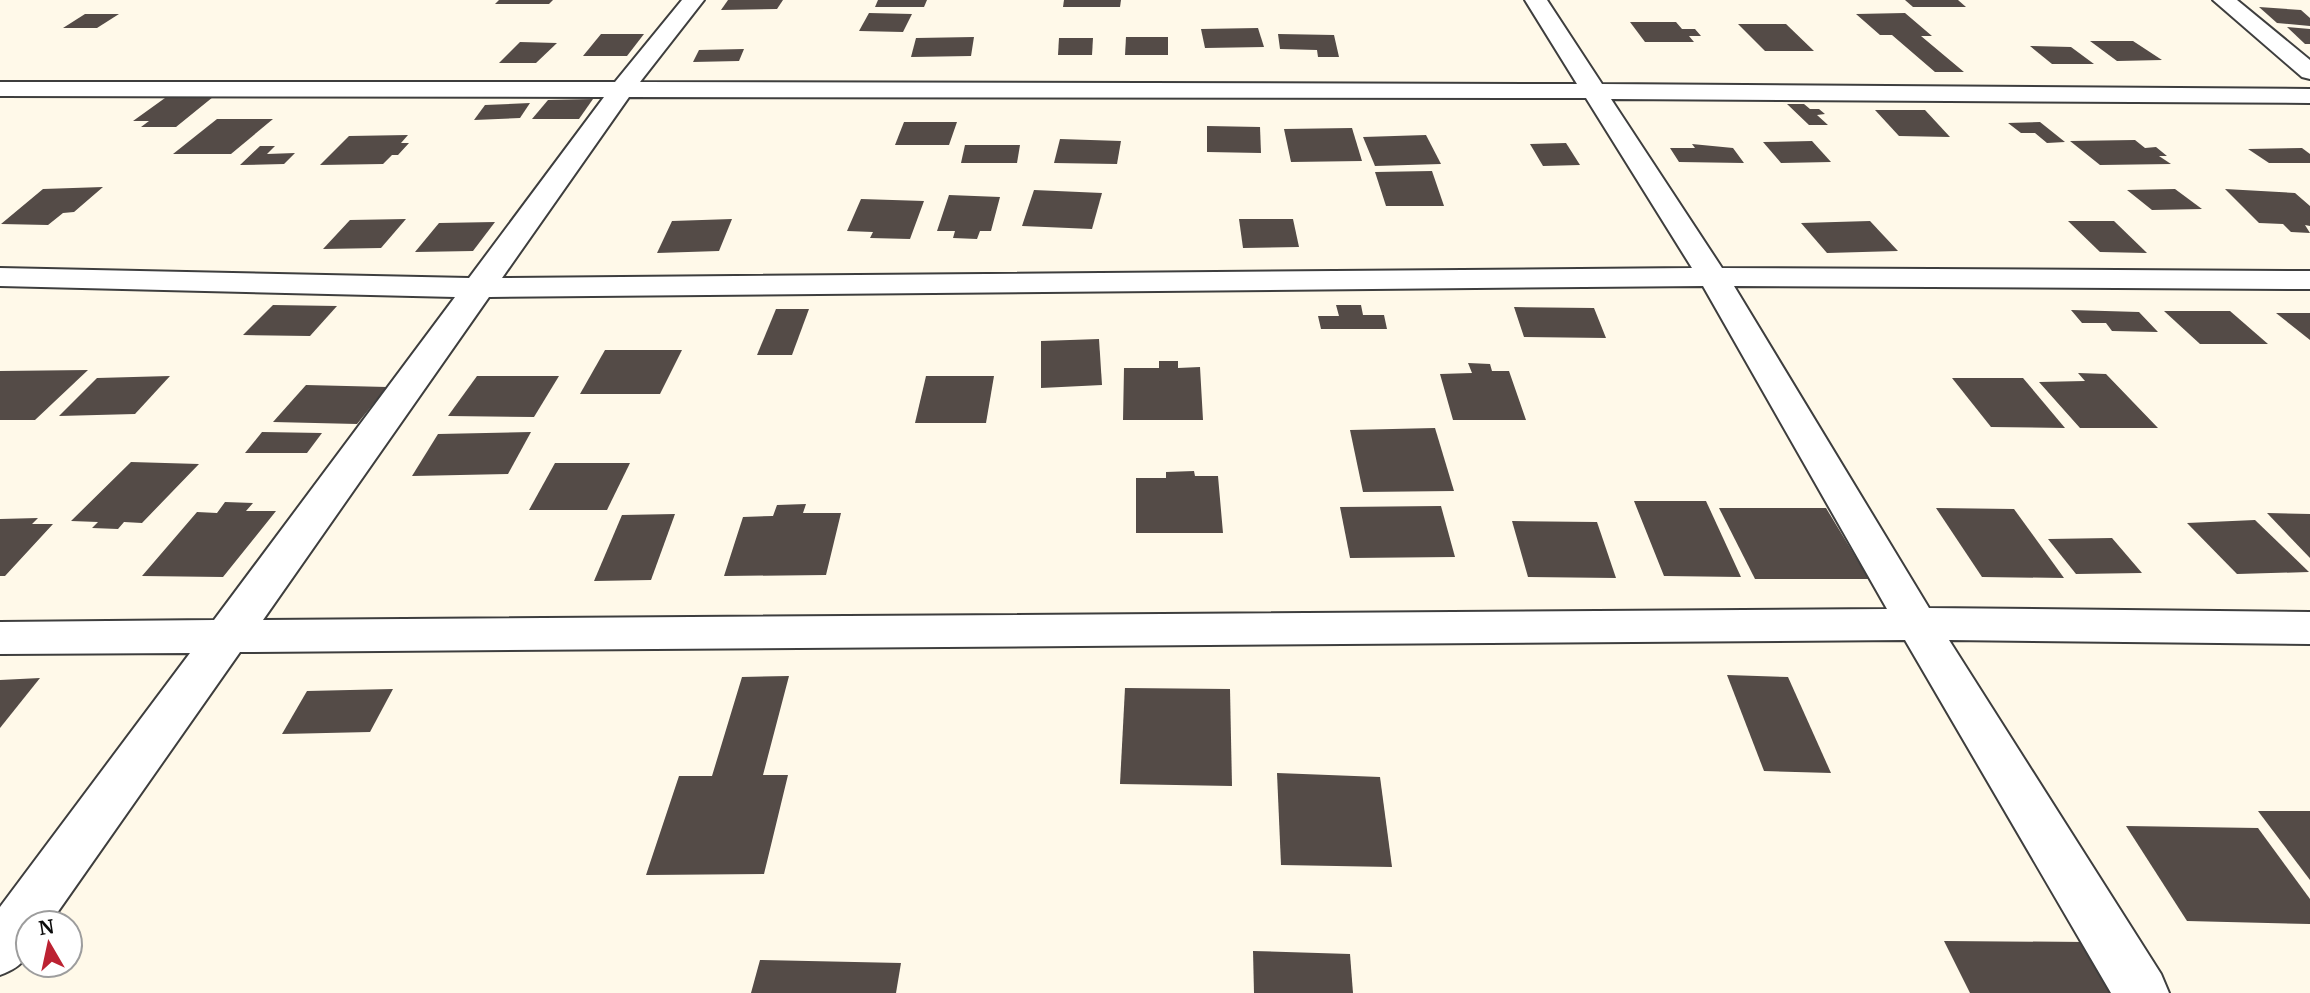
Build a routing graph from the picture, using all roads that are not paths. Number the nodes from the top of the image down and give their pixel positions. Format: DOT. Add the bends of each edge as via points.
graph roads {
  1 [pos="693,0"];
  2 [pos="1536,0"];
  3 [pos="2224,0"];
  4 [pos="2310,72"];
  5 [pos="0,89"];
  6 [pos="621,91"];
  7 [pos="1593,91"];
  8 [pos="2310,96"];
  9 [pos="0,277"];
  10 [pos="1713,277"];
  11 [pos="2310,280"];
  12 [pos="478,288"];
  13 [pos="1917,624"];
  14 [pos="2310,628"];
  15 [pos="226,636"];
  16 [pos="0,638"];
  17 [pos="0,950"];
  18 [pos="2141,993"];
  1 -- 6 [label="street"];
  2 -- 7 [label="street"];
  3 -- 4 [label="street"];
  5 -- 6 [label="street"];
  6 -- 7 [label="street"];
  6 -- 12 [label="street"];
  7 -- 8 [label="street"];
  7 -- 10 [label="street"];
  9 -- 12 [label="street"];
  10 -- 11 [label="street"];
  10 -- 12 [label="street"];
  10 -- 13 [label="street"];
  12 -- 15 [label="street"];
  13 -- 14 [label="street"];
  13 -- 15 [label="street"];
  13 -- 18 [label="street"];
  15 -- 16 [label="street"];
  15 -- 17 [label="street"];
}
